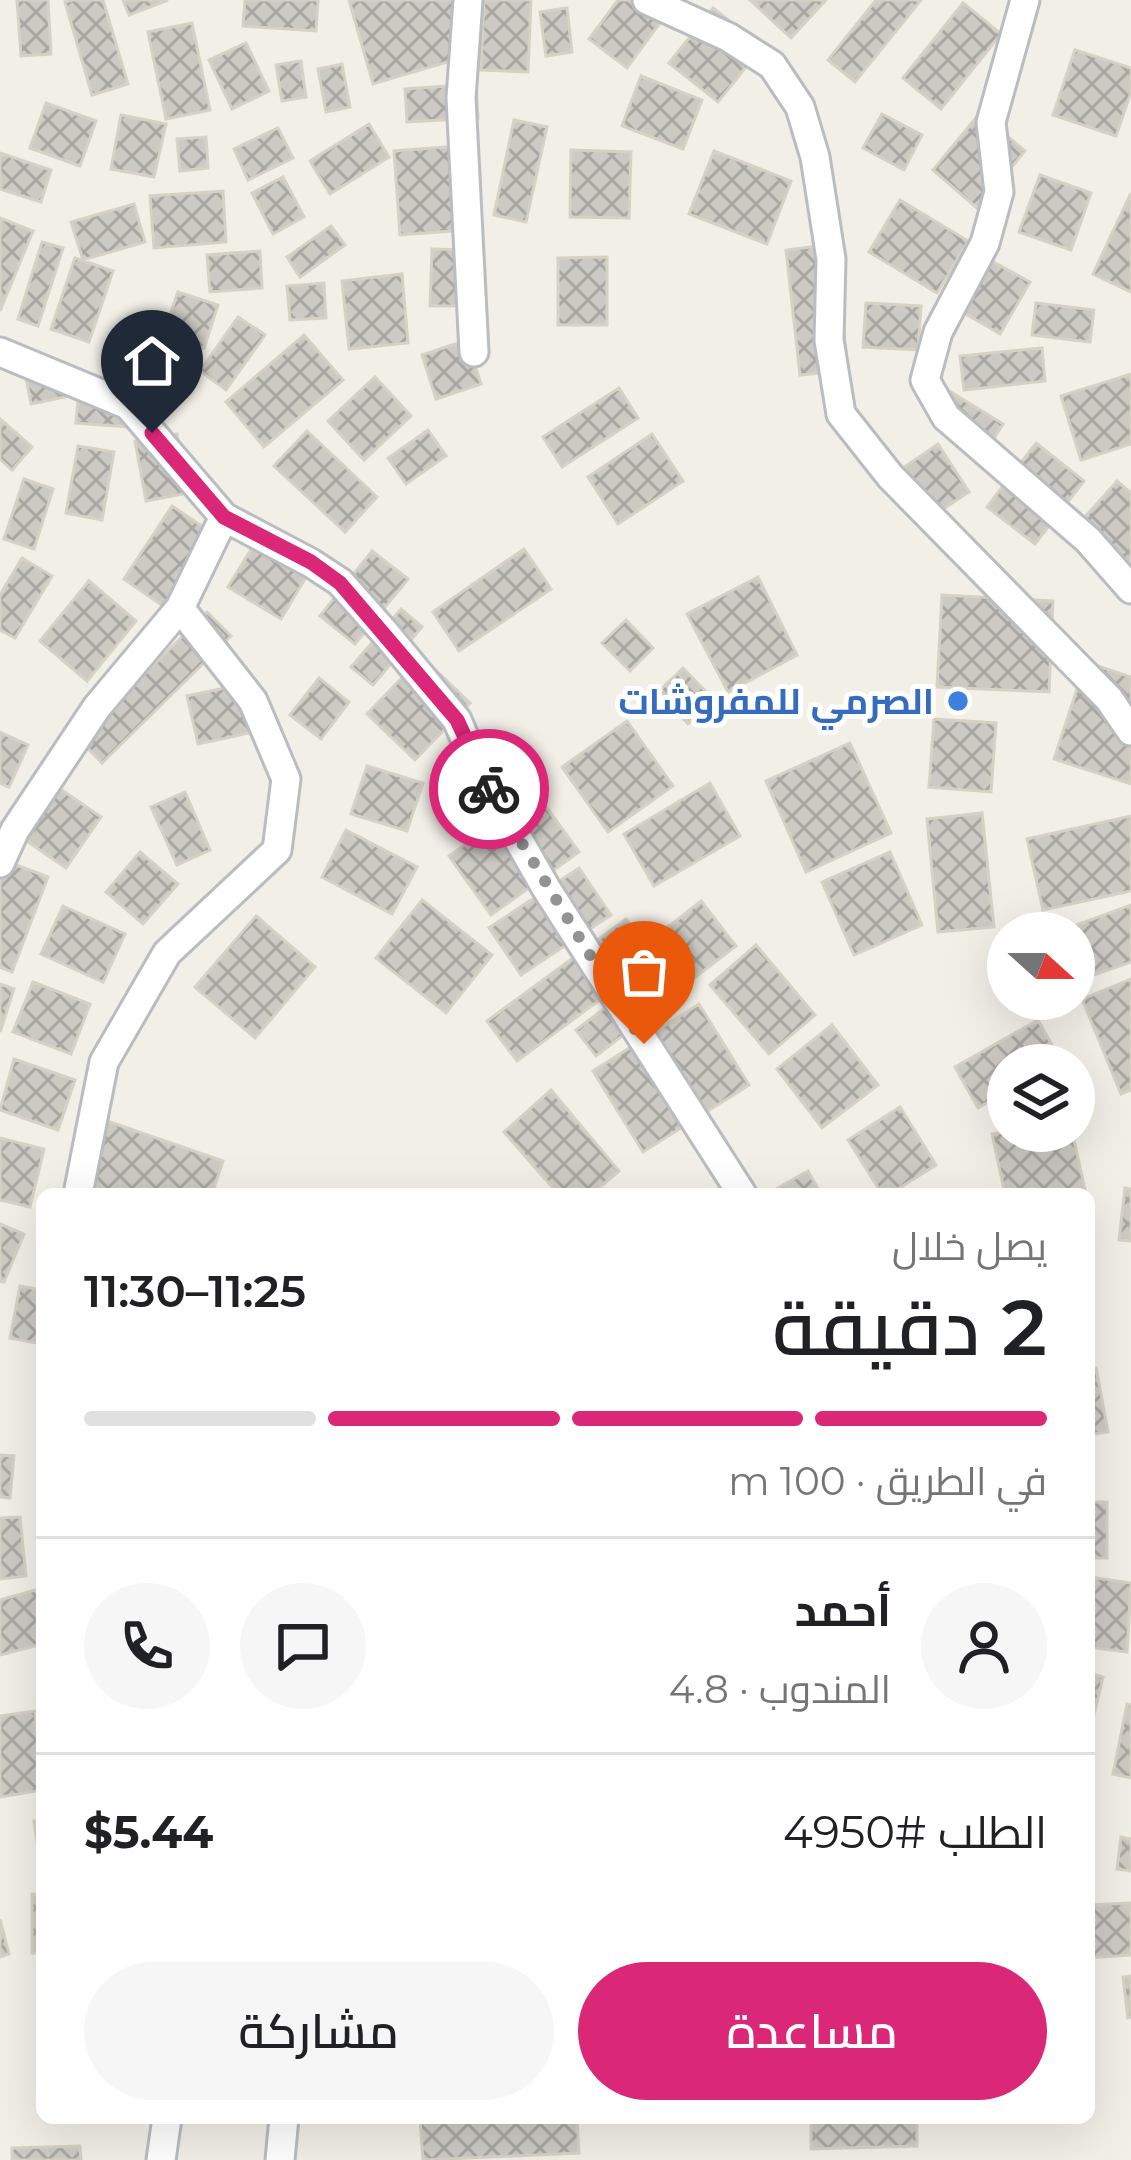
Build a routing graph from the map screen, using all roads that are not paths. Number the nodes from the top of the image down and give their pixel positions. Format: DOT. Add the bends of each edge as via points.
graph roads {
  1 [pos="468,0"];
  2 [pos="647,0"];
  3 [pos="1025,0"];
  4 [pos="474,352"];
  5 [pos="3,359"];
  6 [pos="224,517"];
  7 [pos="1131,590"];
  8 [pos="180,608"];
  9 [pos="1131,731"];
  10 [pos="0,863"];
  11 [pos="80,1188"];
  12 [pos="738,1188"];
  13 [pos="166,2124"];
  14 [pos="283,2124"];
  15 [pos="161,2160"];
  16 [pos="280,2160"];
  1 -- 4 [label="street" via="461,98"];
  2 -- 9 [label="street" via="772,65 800,107 831,259 829,340 841,413 890,476"];
  3 -- 7 [label="street" via="991,122 999,192 925,380 946,417 1088,540"];
  5 -- 6 [label="street" via="128,406"];
  6 -- 8 [label="street"];
  6 -- 12 [label="street" via="340,583 457,720 546,888"];
  8 -- 10 [label="street" via="97,707"];
  8 -- 11 [label="street" via="253,701 286,779 277,850 167,953 104,1062"];
  13 -- 15 [label="street"];
  14 -- 16 [label="street"];
}
